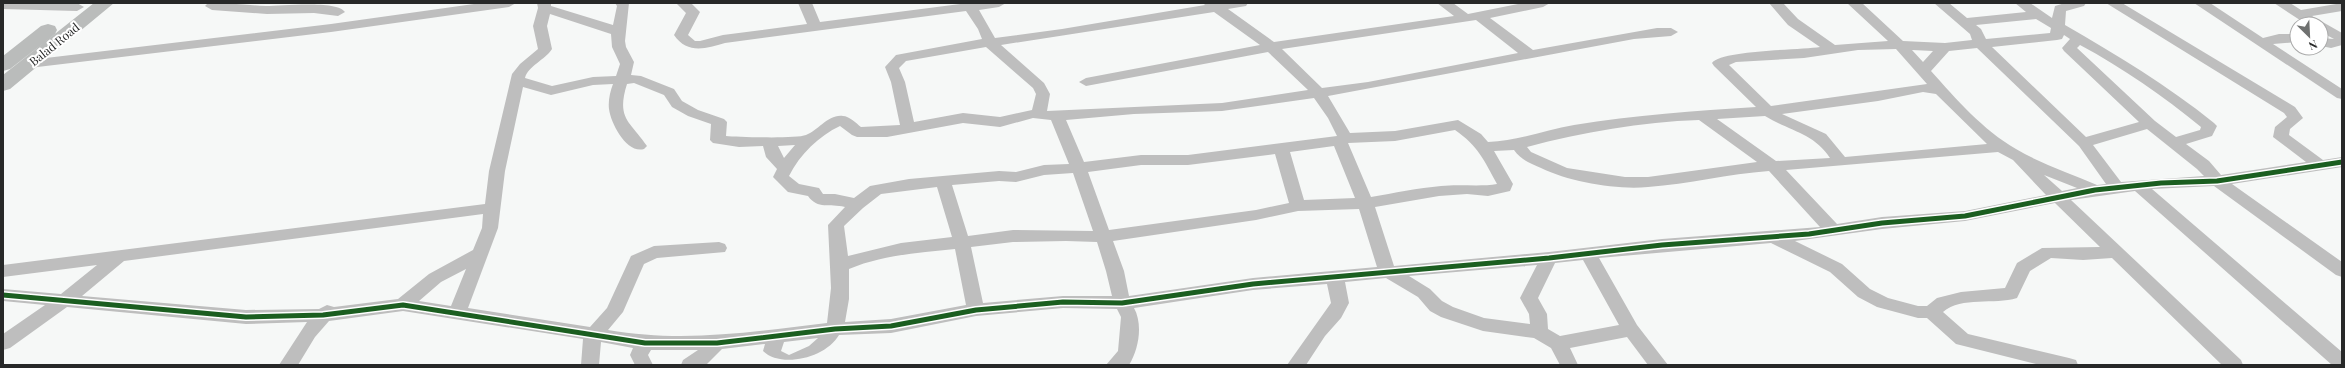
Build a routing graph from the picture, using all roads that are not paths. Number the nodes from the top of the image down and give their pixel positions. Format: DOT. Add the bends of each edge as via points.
graph roads {
  1 [pos="105,3"];
  2 [pos="509,3"];
  3 [pos="622,3"];
  4 [pos="683,3"];
  5 [pos="805,3"];
  6 [pos="999,3"];
  7 [pos="1241,3"];
  8 [pos="1444,3"];
  9 [pos="1543,3"];
  10 [pos="1776,3"];
  11 [pos="1854,3"];
  12 [pos="1941,3"];
  13 [pos="2022,3"];
  14 [pos="2079,3"];
  15 [pos="2113,3"];
  16 [pos="2201,3"];
  17 [pos="2281,3"];
  18 [pos="3,5"];
  19 [pos="79,5"];
  20 [pos="1213,5"];
  21 [pos="212,6"];
  22 [pos="545,6"];
  23 [pos="341,7"];
  24 [pos="2342,7"];
  25 [pos="971,8"];
  26 [pos="2299,14"];
  27 [pos="2038,15"];
  28 [pos="2302,16"];
  29 [pos="1472,17"];
  30 [pos="1964,22"];
  31 [pos="815,26"];
  32 [pos="331,28"];
  33 [pos="619,32"];
  34 [pos="1671,32"];
  35 [pos="2057,32"];
  36 [pos="2329,32"];
  37 [pos="2289,38"];
  38 [pos="2342,40"];
  39 [pos="2262,42"];
  40 [pos="990,43"];
  41 [pos="2074,43"];
  42 [pos="1981,44"];
  43 [pos="2329,44"];
  44 [pos="1900,45"];
  45 [pos="1271,47"];
  46 [pos="1945,47"];
  47 [pos="1832,49"];
  48 [pos="1528,54"];
  49 [pos="29,64"];
  50 [pos="3,65"];
  51 [pos="1923,72"];
  52 [pos="621,79"];
  53 [pos="519,81"];
  54 [pos="1086,82"];
  55 [pos="3,85"];
  56 [pos="1939,90"];
  57 [pos="1319,91"];
  58 [pos="2342,95"];
  59 [pos="1768,111"];
  60 [pos="1039,114"];
  61 [pos="1057,116"];
  62 [pos="1704,117"];
  63 [pos="2150,124"];
  64 [pos="908,128"];
  65 [pos="1343,139"];
  66 [pos="808,140"];
  67 [pos="770,142"];
  68 [pos="2175,142"];
  69 [pos="2084,143"];
  70 [pos="1518,144"];
  71 [pos="639,146"];
  72 [pos="1484,147"];
  73 [pos="1281,148"];
  74 [pos="2008,150"];
  75 [pos="1841,162"];
  76 [pos="2342,162"];
  77 [pos="2320,165"];
  78 [pos="785,167"];
  79 [pos="1774,167"];
  80 [pos="1079,168"];
  81 [pos="943,181"];
  82 [pos="2217,182"];
  83 [pos="2139,186"];
  84 [pos="2117,188"];
  85 [pos="2095,190"];
  86 [pos="2058,198"];
  87 [pos="1367,203"];
  88 [pos="857,204"];
  89 [pos="1298,206"];
  90 [pos="492,208"];
  91 [pos="1832,229"];
  92 [pos="1102,237"];
  93 [pos="1774,237"];
  94 [pos="962,242"];
  95 [pos="719,248"];
  96 [pos="2117,252"];
  97 [pos="480,254"];
  98 [pos="1588,254"];
  99 [pos="118,257"];
  100 [pos="1549,258"];
  101 [pos="840,266"];
  102 [pos="3,271"];
  103 [pos="1387,271"];
  104 [pos="2342,271"];
  105 [pos="1335,278"];
  106 [pos="3,295"];
  107 [pos="65,300"];
  108 [pos="1122,303"];
  109 [pos="404,305"];
  110 [pos="328,309"];
  111 [pos="976,310"];
  112 [pos="1931,312"];
  113 [pos="455,313"];
  114 [pos="835,329"];
  115 [pos="1631,330"];
  116 [pos="1538,332"];
  117 [pos="593,335"];
  118 [pos="777,335"];
  119 [pos="3,343"];
  120 [pos="645,343"];
  121 [pos="717,343"];
  122 [pos="1558,343"];
  123 [pos="797,363"];
  124 [pos="1122,363"];
  125 [pos="2342,363"];
  126 [pos="288,365"];
  127 [pos="590,365"];
  128 [pos="644,365"];
  129 [pos="690,365"];
  130 [pos="1296,365"];
  131 [pos="1569,365"];
  132 [pos="1659,365"];
  133 [pos="2069,365"];
  134 [pos="2234,365"];
  1 -- 49 [label="highway, Balad Road"];
  2 -- 32 [label="street"];
  3 -- 33 [label="street" via="624,5"];
  4 -- 31 [label="street" via="693,12 681,35 687,44 693,46 723,39"];
  5 -- 31 [label="street"];
  6 -- 25 [label="street"];
  7 -- 20 [label="street"];
  8 -- 29 [label="street"];
  9 -- 29 [label="street"];
  10 -- 47 [label="street" via="1793,22"];
  11 -- 44 [label="street"];
  12 -- 30 [label="street"];
  13 -- 27 [label="street"];
  14 -- 35 [label="street" via="2060,9"];
  15 -- 77 [label="street" via="2290,110 2295,118 2283,127 2281,137"];
  16 -- 39 [label="street"];
  17 -- 26 [label="street"];
  18 -- 19 [label="street"];
  19 -- 50 [label="highway, Balad Road"];
  20 -- 40 [label="street" via="1062,34"];
  20 -- 45 [label="street"];
  21 -- 23 [label="street" via="267,10"];
  22 -- 33 [label="street"];
  22 -- 53 [label="street" via="538,28 545,49 541,56 521,70"];
  23 -- 32 [label="street"];
  24 -- 26 [label="street"];
  25 -- 31 [label="street"];
  25 -- 40 [label="street" via="985,29"];
  26 -- 28 [label="street"];
  27 -- 30 [label="street"];
  27 -- 35 [label="street"];
  29 -- 45 [label="street"];
  29 -- 48 [label="street"];
  30 -- 42 [label="street" via="1976,32"];
  32 -- 49 [label="street"];
  33 -- 52 [label="street" via="618,45 627,64 625,76"];
  34 -- 48 [label="street" via="1634,35"];
  35 -- 41 [label="street"];
  35 -- 42 [label="street"];
  36 -- 38 [label="street"];
  37 -- 39 [label="street"];
  38 -- 43 [label="street"];
  39 -- 58 [label="street"];
  40 -- 60 [label="street" via="1039,86 1043,94"];
  40 -- 64 [label="street" via="902,58 892,67 901,90 903,112"];
  41 -- 63 [label="street"];
  41 -- 68 [label="street" via="2111,56 2179,102 2209,126 2207,133"];
  42 -- 46 [label="street"];
  42 -- 69 [label="street"];
  44 -- 46 [label="street"];
  44 -- 47 [label="street"];
  44 -- 51 [label="street"];
  45 -- 54 [label="street"];
  45 -- 57 [label="street"];
  46 -- 51 [label="street"];
  47 -- 59 [label="street" via="1804,54 1735,58 1719,63"];
  48 -- 57 [label="street" via="1368,86"];
  49 -- 55 [label="highway, Balad Road"];
  51 -- 56 [label="street"];
  52 -- 53 [label="street" via="593,81 551,90"];
  52 -- 67 [label="street" via="636,79 669,92 677,104 719,122 718,140"];
  52 -- 71 [label="street" via="615,97 615,110 627,133"];
  53 -- 90 [label="street" via="511,103"];
  56 -- 59 [label="street" via="1923,88 1878,97"];
  56 -- 74 [label="street"];
  57 -- 61 [label="street" via="1222,107"];
  57 -- 65 [label="street" via="1339,122"];
  59 -- 62 [label="street"];
  59 -- 75 [label="street" via="1785,122 1821,137"];
  60 -- 61 [label="street"];
  60 -- 64 [label="street" via="1000,122 963,118"];
  61 -- 80 [label="street"];
  62 -- 70 [label="street" via="1647,119 1572,130"];
  62 -- 79 [label="street"];
  63 -- 68 [label="street"];
  63 -- 69 [label="street"];
  64 -- 66 [label="street" via="887,132 856,132 842,120"];
  65 -- 72 [label="street" via="1395,136 1458,125 1476,137"];
  65 -- 73 [label="street"];
  65 -- 87 [label="street"];
  66 -- 67 [label="street"];
  66 -- 78 [label="street"];
  67 -- 78 [label="street" via="771,154"];
  68 -- 82 [label="street" via="2203,165"];
  69 -- 84 [label="street"];
  70 -- 72 [label="street"];
  70 -- 79 [label="street" via="1525,155 1564,173 1625,182 1648,182 1742,168"];
  72 -- 87 [label="street" via="1504,186 1488,191 1439,191"];
  73 -- 80 [label="street" via="1188,160 1141,160"];
  73 -- 89 [label="street"];
  74 -- 75 [label="street"];
  74 -- 85 [label="street"];
  74 -- 86 [label="street"];
  75 -- 79 [label="street"];
  76 -- 77 [label="street"];
  77 -- 82 [label="street"];
  78 -- 88 [label="street" via="781,177 794,188 813,192 820,200 834,199"];
  79 -- 91 [label="street"];
  80 -- 81 [label="street" via="1044,170 1016,177"];
  80 -- 92 [label="street"];
  81 -- 88 [label="street" via="876,190"];
  81 -- 94 [label="street"];
  82 -- 83 [label="street"];
  82 -- 104 [label="street"];
  83 -- 84 [label="street"];
  83 -- 125 [label="street"];
  84 -- 85 [label="street"];
  85 -- 86 [label="street"];
  86 -- 91 [label="street" via="1965,216"];
  86 -- 96 [label="street"];
  87 -- 89 [label="street"];
  87 -- 103 [label="street"];
  88 -- 101 [label="street" via="836,226"];
  89 -- 92 [label="street" via="1256,215"];
  90 -- 97 [label="street" via="490,228"];
  90 -- 99 [label="street"];
  91 -- 93 [label="street"];
  92 -- 94 [label="street" via="1014,236"];
  92 -- 108 [label="street" via="1115,271"];
  93 -- 98 [label="street" via="1662,245"];
  93 -- 112 [label="street" via="1836,268 1864,293 1883,303 1918,312"];
  94 -- 101 [label="street" via="901,249 862,257"];
  94 -- 111 [label="street"];
  95 -- 117 [label="street" via="654,252 637,260 614,312"];
  96 -- 112 [label="street" via="2048,252 2023,267 2011,294 1943,302"];
  96 -- 134 [label="street"];
  97 -- 109 [label="street" via="435,278"];
  97 -- 113 [label="street"];
  98 -- 100 [label="street"];
  98 -- 115 [label="street"];
  99 -- 102 [label="street"];
  99 -- 107 [label="street"];
  100 -- 103 [label="street"];
  100 -- 116 [label="street" via="1529,298 1541,325"];
  101 -- 114 [label="street" via="839,307"];
  103 -- 105 [label="street"];
  103 -- 116 [label="street" via="1424,293 1436,306 1447,312 1483,324"];
  105 -- 108 [label="street" via="1253,284"];
  105 -- 130 [label="street" via="1340,303"];
  106 -- 107 [label="street" via="39,300"];
  107 -- 110 [label="street" via="246,317"];
  107 -- 119 [label="street"];
  108 -- 111 [label="street" via="1063,302"];
  108 -- 124 [label="street" via="1130,317 1127,351"];
  109 -- 110 [label="street"];
  109 -- 113 [label="street"];
  110 -- 126 [label="street"];
  111 -- 114 [label="street" via="891,326"];
  112 -- 133 [label="street" via="1962,339"];
  113 -- 117 [label="street"];
  114 -- 118 [label="street"];
  114 -- 123 [label="street" via="819,348"];
  115 -- 122 [label="street"];
  115 -- 132 [label="street"];
  116 -- 122 [label="street"];
  117 -- 120 [label="street"];
  117 -- 127 [label="street"];
  118 -- 121 [label="street"];
  118 -- 123 [label="street" via="772,351 775,356"];
  120 -- 121 [label="street"];
  120 -- 128 [label="street" via="639,355"];
  121 -- 129 [label="street" via="697,362"];
  122 -- 131 [label="street"];
}
